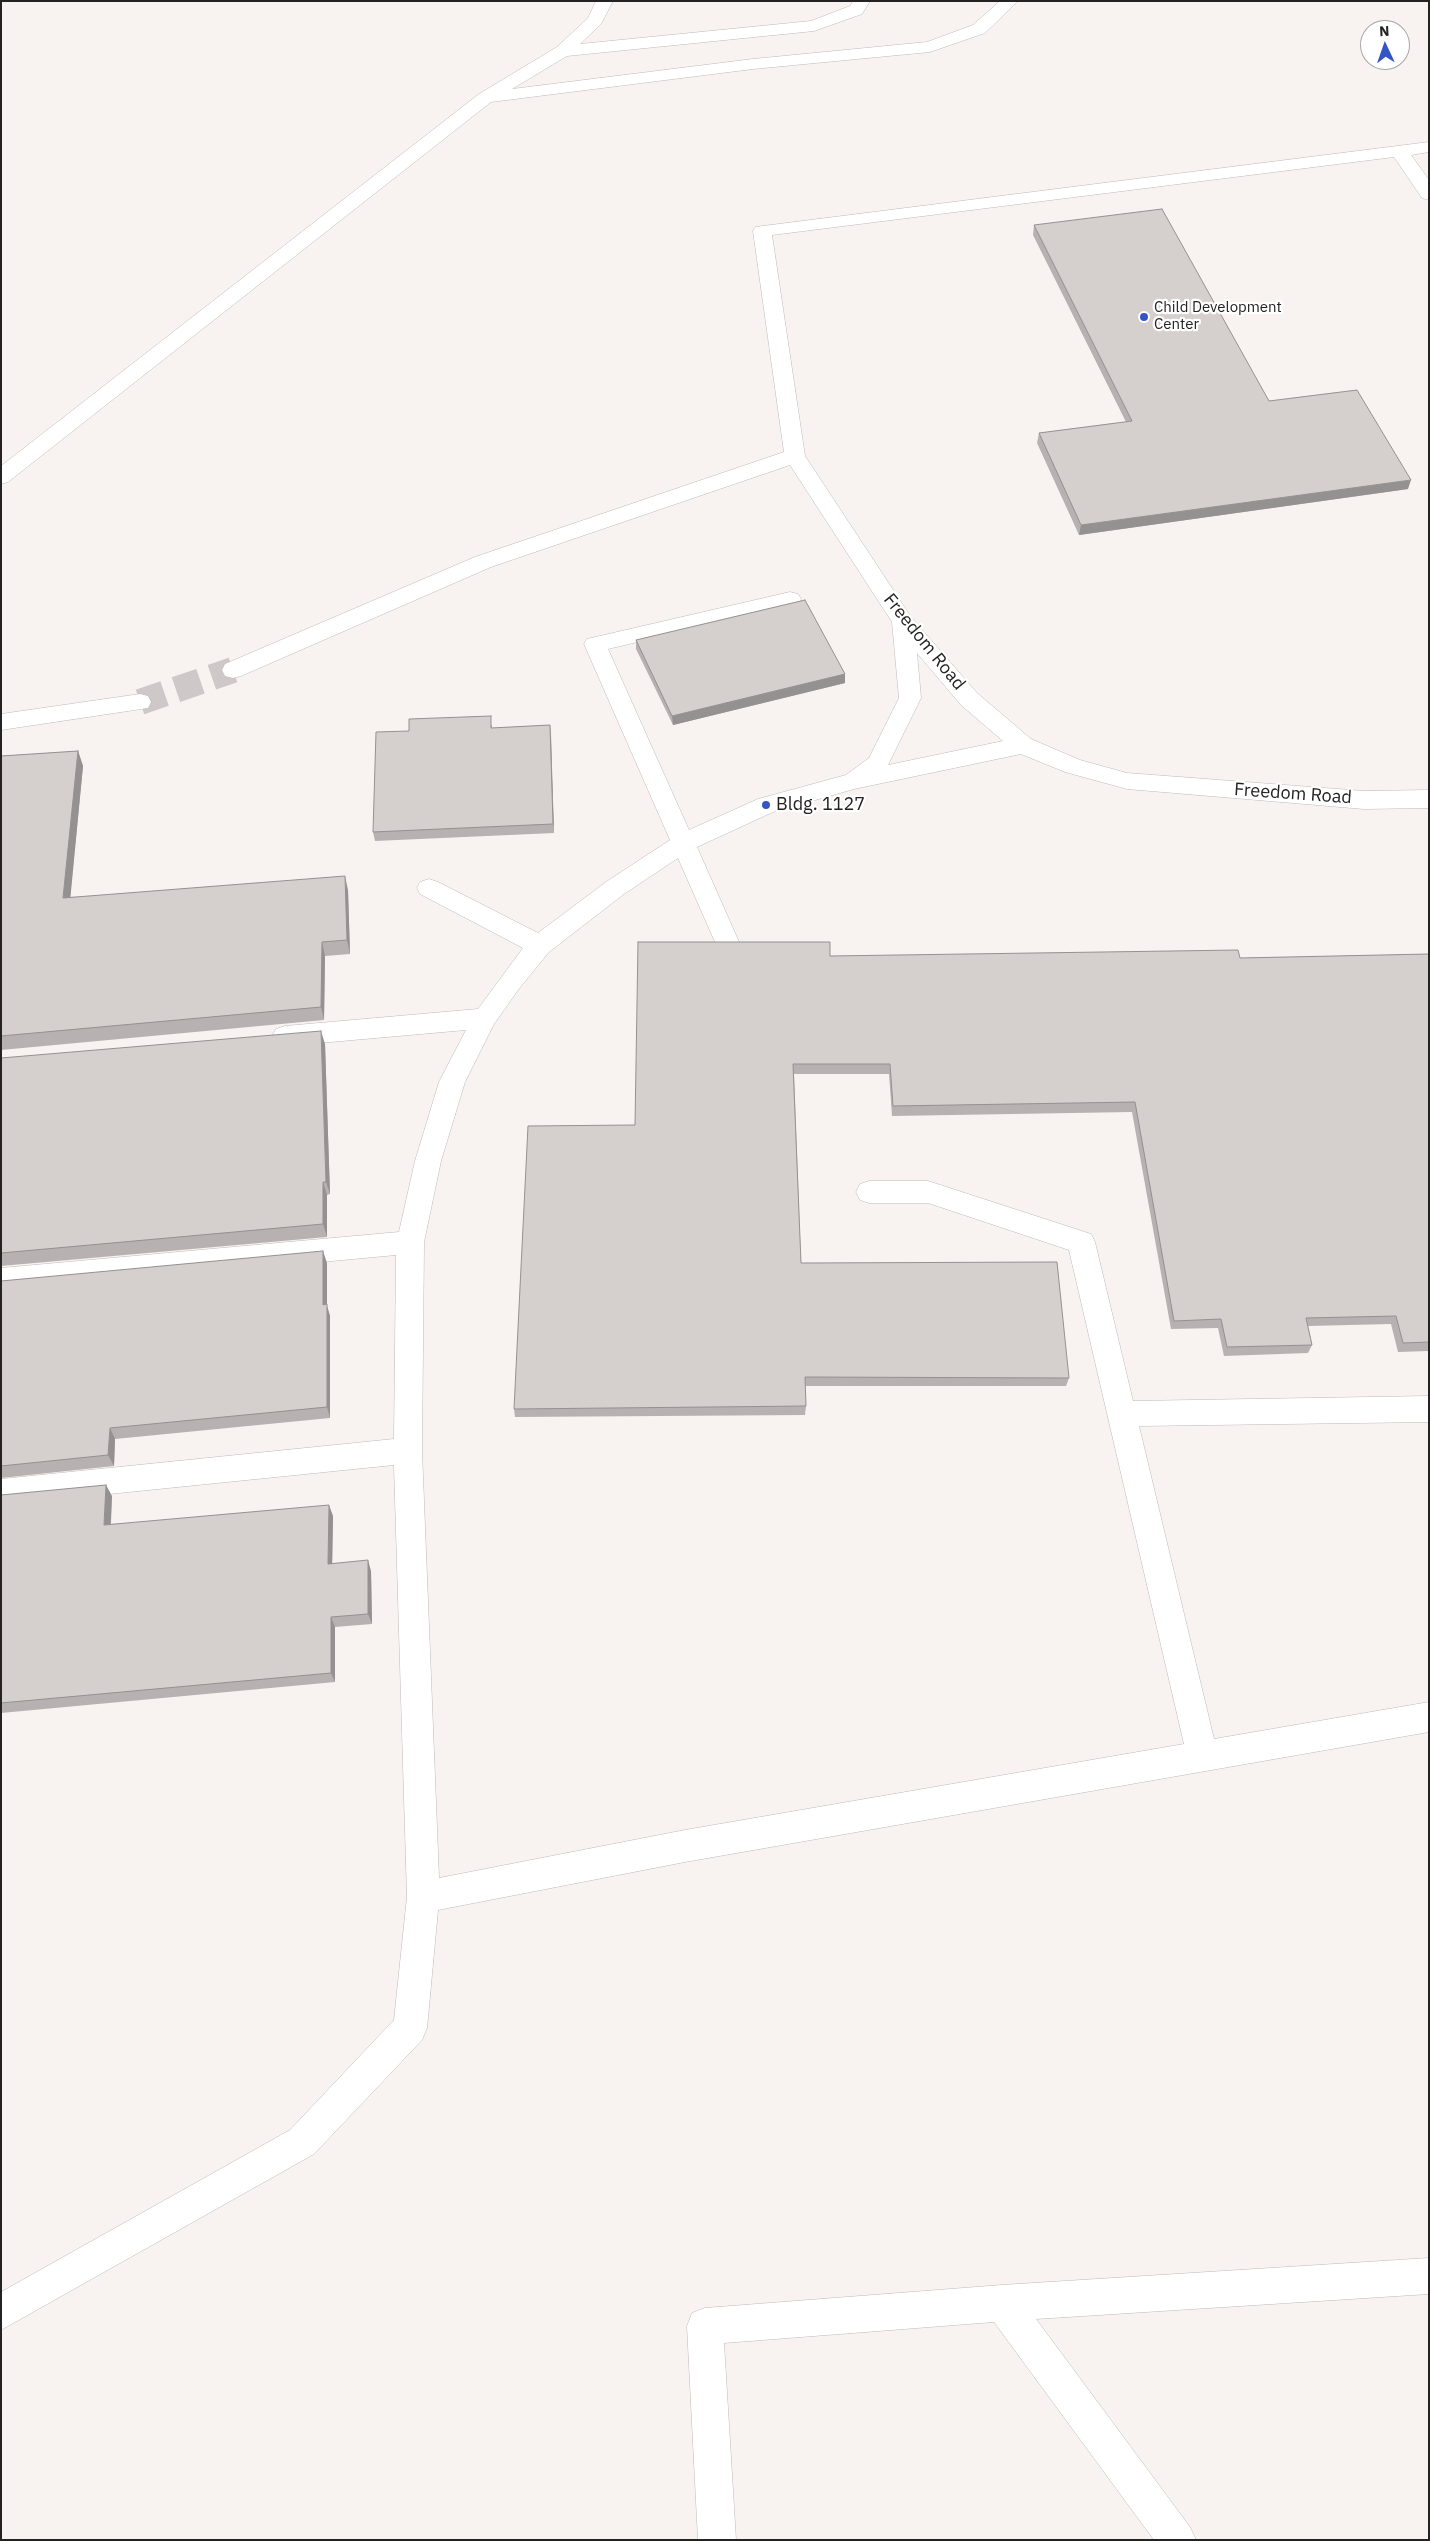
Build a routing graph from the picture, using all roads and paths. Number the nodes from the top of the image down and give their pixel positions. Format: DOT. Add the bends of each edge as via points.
graph roads {
  1 [pos="606,1"];
  2 [pos="862,1"];
  3 [pos="1010,1"];
  4 [pos="562,51"];
  5 [pos="485,98"];
  6 [pos="1429,147"];
  7 [pos="1399,151"];
  8 [pos="1429,194"];
  9 [pos="795,456"];
  10 [pos="1,477"];
  11 [pos="790,599"];
  12 [pos="903,622"];
  13 [pos="233,670"];
  14 [pos="140,702"];
  15 [pos="1,722"];
  16 [pos="1023,745"];
  17 [pos="854,781"];
  18 [pos="1429,799"];
  19 [pos="683,843"];
  20 [pos="429,888"];
  21 [pos="727,942"];
  22 [pos="540,945"];
  23 [pos="486,1018"];
  24 [pos="258,1038"];
  25 [pos="869,1192"];
  26 [pos="410,1242"];
  27 [pos="1,1280"];
  28 [pos="1429,1409"];
  29 [pos="1122,1414"];
  30 [pos="408,1451"];
  31 [pos="1,1492"];
  32 [pos="1429,1717"];
  33 [pos="1203,1757"];
  34 [pos="423,1897"];
  35 [pos="1429,2276"];
  36 [pos="1002,2303"];
  37 [pos="1,2312"];
  38 [pos="717,2540"];
  39 [pos="1177,2540"];
  1 -- 4 [label="street" via="596,20"];
  2 -- 4 [label="street" via="856,10 814,26"];
  3 -- 5 [label="street" via="979,29 930,47 753,64"];
  4 -- 5 [label="street"];
  5 -- 10 [label="street"];
  6 -- 7 [label="street"];
  7 -- 8 [label="street"];
  7 -- 9 [label="street" via="762,231"];
  9 -- 12 [label="street, Freedom Road"];
  9 -- 13 [label="street" via="483,562"];
  11 -- 19 [label="street" via="595,644"];
  12 -- 16 [label="street, Freedom Road" via="970,699"];
  12 -- 17 [label="street" via="910,698 878,763"];
  14 -- 15 [label="street"];
  16 -- 17 [label="street"];
  16 -- 18 [label="street, Freedom Road" via="1073,766 1127,781 1364,800"];
  17 -- 19 [label="street" via="766,805"];
  19 -- 21 [label="street"];
  19 -- 22 [label="street" via="615,888"];
  20 -- 22 [label="street"];
  22 -- 23 [label="street"];
  23 -- 24 [label="street"];
  23 -- 26 [label="street" via="452,1082 428,1161"];
  25 -- 29 [label="street" via="928,1192 1081,1242"];
  26 -- 27 [label="street"];
  26 -- 30 [label="street"];
  28 -- 29 [label="street"];
  29 -- 33 [label="street"];
  30 -- 31 [label="street"];
  30 -- 34 [label="street"];
  32 -- 33 [label="street"];
  33 -- 34 [label="street" via="686,1846"];
  34 -- 37 [label="street" via="410,2028 302,2142"];
  35 -- 36 [label="street"];
  36 -- 38 [label="street" via="705,2326"];
  36 -- 39 [label="street"];
}
